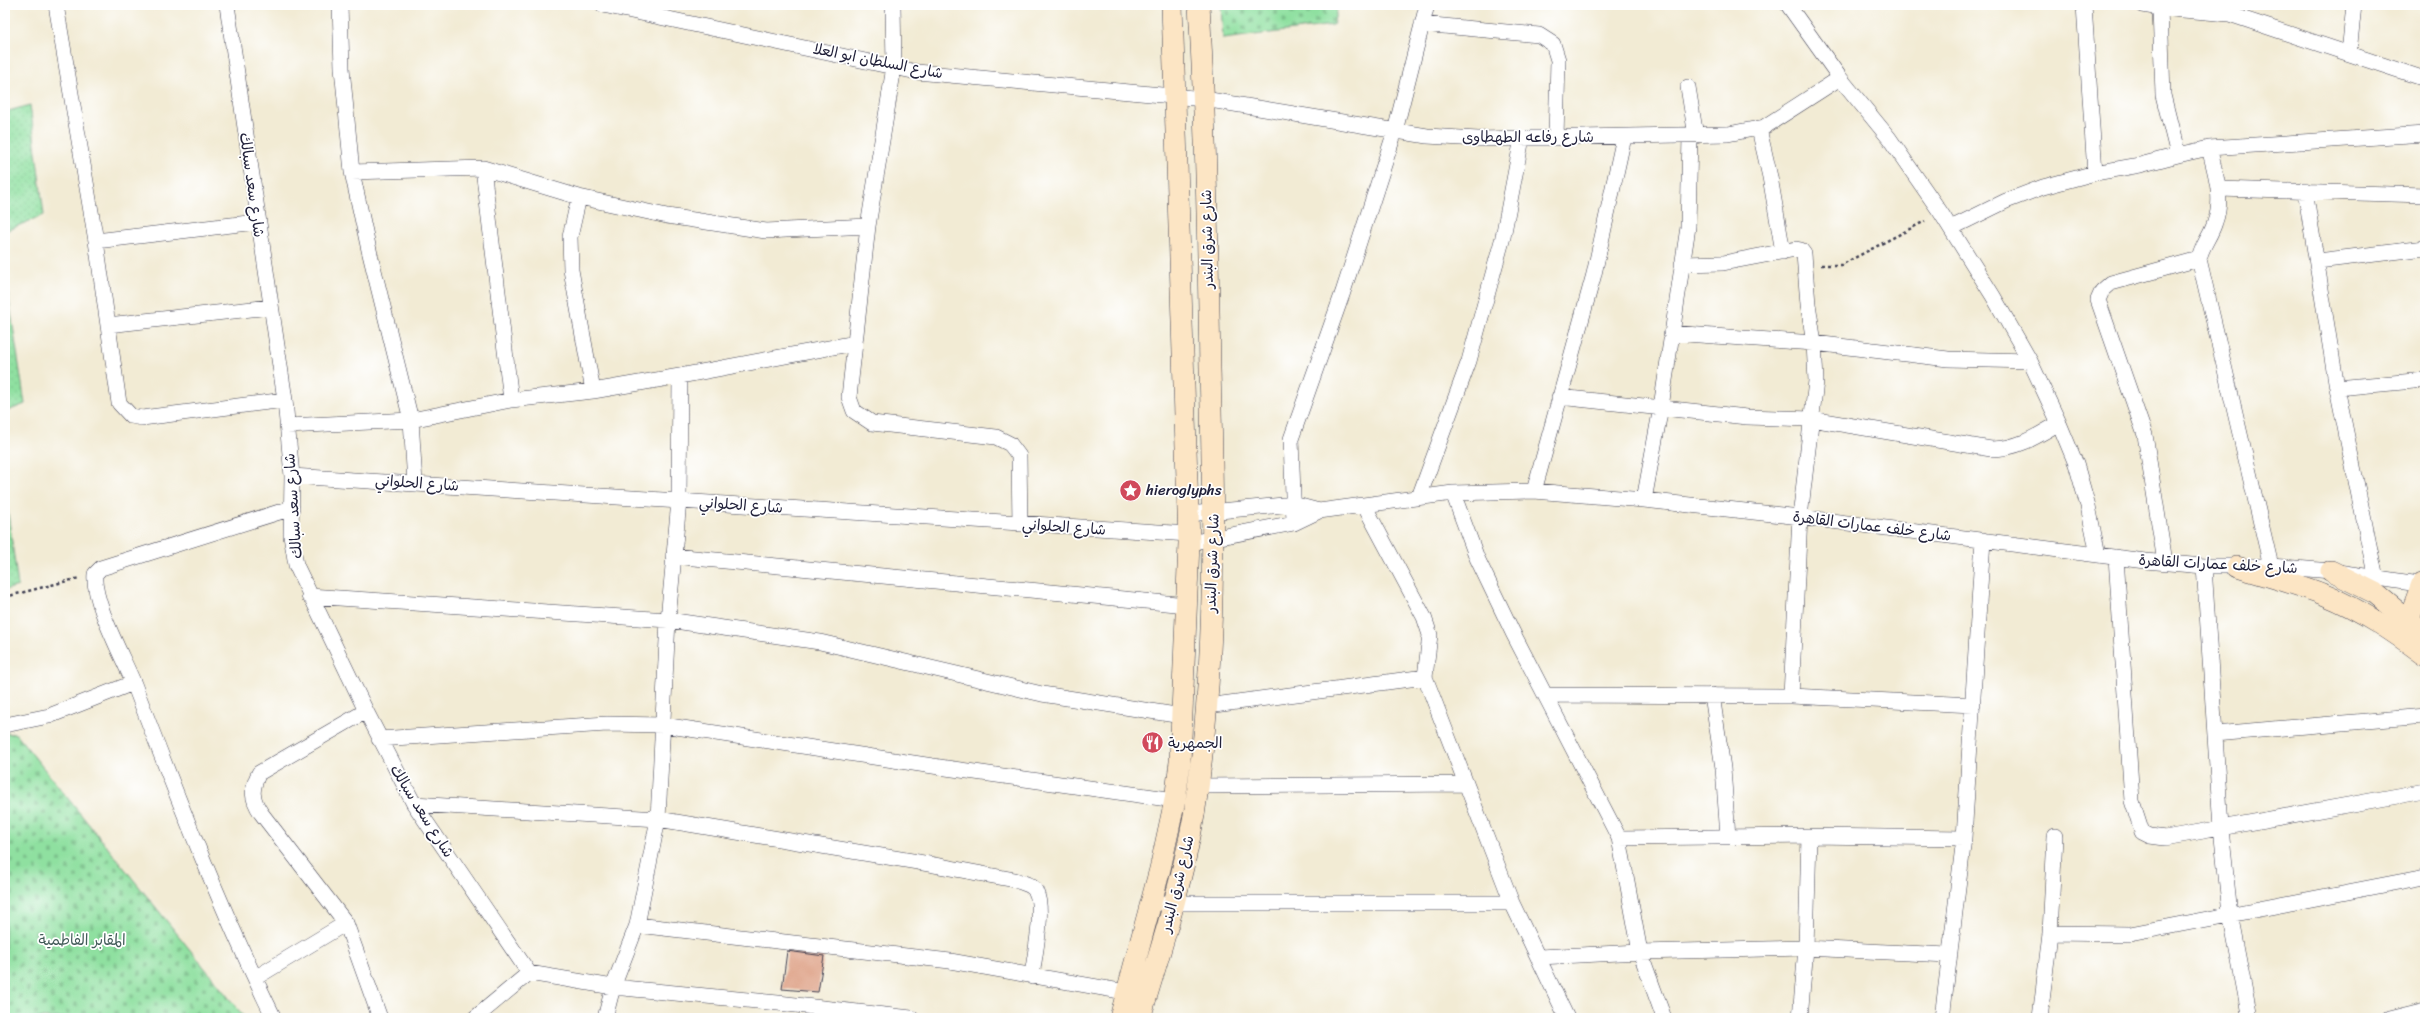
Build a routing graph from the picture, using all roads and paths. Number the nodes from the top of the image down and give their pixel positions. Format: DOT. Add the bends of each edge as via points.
graph roads {
  1 [pos="56,5"];
  2 [pos="227,5"];
  3 [pos="340,5"];
  4 [pos="603,5"];
  5 [pos="893,5"];
  6 [pos="1172,5"];
  7 [pos="1199,5"];
  8 [pos="1427,5"];
  9 [pos="1788,5"];
  10 [pos="2084,5"];
  11 [pos="2144,5"];
  12 [pos="2354,5"];
  13 [pos="2160,8"];
  14 [pos="1422,24"];
  15 [pos="2350,53"];
  16 [pos="894,67"];
  17 [pos="1840,78"];
  18 [pos="2425,79"];
  19 [pos="1688,87"];
  20 [pos="1176,97"];
  21 [pos="1204,99"];
  22 [pos="1759,129"];
  23 [pos="1395,131"];
  24 [pos="2425,134"];
  25 [pos="1693,136"];
  26 [pos="1624,137"];
  27 [pos="1522,138"];
  28 [pos="1556,138"];
  29 [pos="2209,148"];
  30 [pos="2178,155"];
  31 [pos="482,168"];
  32 [pos="352,172"];
  33 [pos="2095,173"];
  34 [pos="2219,189"];
  35 [pos="2306,190"];
  36 [pos="2425,194"];
  37 [pos="579,197"];
  38 [pos="1941,213"];
  39 [pos="257,222"];
  40 [pos="868,226"];
  41 [pos="1951,228"];
  42 [pos="96,241"];
  43 [pos="2425,248"];
  44 [pos="1783,252"];
  45 [pos="2199,259"];
  46 [pos="2318,262"];
  47 [pos="1682,264"];
  48 [pos="1805,264"];
  49 [pos="270,307"];
  50 [pos="108,325"];
  51 [pos="1671,333"];
  52 [pos="855,343"];
  53 [pos="1814,343"];
  54 [pos="2030,361"];
  55 [pos="680,376"];
  56 [pos="2425,380"];
  57 [pos="2337,388"];
  58 [pos="593,391"];
  59 [pos="1559,397"];
  60 [pos="285,400"];
  61 [pos="511,400"];
  62 [pos="1662,406"];
  63 [pos="411,420"];
  64 [pos="1811,420"];
  65 [pos="2059,423"];
  66 [pos="287,426"];
  67 [pos="292,476"];
  68 [pos="415,483"];
  69 [pos="1534,492"];
  70 [pos="1453,493"];
  71 [pos="1419,497"];
  72 [pos="1644,500"];
  73 [pos="678,501"];
  74 [pos="1293,504"];
  75 [pos="1364,505"];
  76 [pos="292,508"];
  77 [pos="1319,511"];
  78 [pos="1214,512"];
  79 [pos="1189,514"];
  80 [pos="1800,517"];
  81 [pos="1294,523"];
  82 [pos="1020,524"];
  83 [pos="1189,539"];
  84 [pos="1213,539"];
  85 [pos="1983,540"];
  86 [pos="2098,554"];
  87 [pos="674,556"];
  88 [pos="2116,557"];
  89 [pos="2165,562"];
  90 [pos="2204,566"];
  91 [pos="2271,566"];
  92 [pos="2238,567"];
  93 [pos="2331,571"];
  94 [pos="95,574"];
  95 [pos="2376,579"];
  96 [pos="2424,585"];
  97 [pos="309,596"];
  98 [pos="5,597"];
  99 [pos="1187,605"];
  100 [pos="668,620"];
  101 [pos="2405,629"];
  102 [pos="2425,634"];
  103 [pos="2425,655"];
  104 [pos="1425,677"];
  105 [pos="134,683"];
  106 [pos="1546,695"];
  107 [pos="1712,695"];
  108 [pos="1791,696"];
  109 [pos="1973,705"];
  110 [pos="1206,706"];
  111 [pos="366,711"];
  112 [pos="1182,716"];
  113 [pos="2425,716"];
  114 [pos="5,725"];
  115 [pos="663,726"];
  116 [pos="2215,734"];
  117 [pos="379,739"];
  118 [pos="1465,784"];
  119 [pos="1198,786"];
  120 [pos="2425,791"];
  121 [pos="1175,800"];
  122 [pos="414,804"];
  123 [pos="658,819"];
  124 [pos="2221,828"];
  125 [pos="1809,836"];
  126 [pos="2056,836"];
  127 [pos="1728,837"];
  128 [pos="1619,838"];
  129 [pos="1964,838"];
  130 [pos="2425,876"];
  131 [pos="1151,903"];
  132 [pos="1173,903"];
  133 [pos="1512,903"];
  134 [pos="2230,914"];
  135 [pos="346,922"];
  136 [pos="637,924"];
  137 [pos="2050,933"];
  138 [pos="1806,948"];
  139 [pos="1640,952"];
  140 [pos="1948,955"];
  141 [pos="1539,957"];
  142 [pos="529,973"];
  143 [pos="1032,977"];
  144 [pos="255,978"];
  145 [pos="613,988"];
  146 [pos="1126,992"];
  147 [pos="1147,996"];
  148 [pos="2425,1009"];
  149 [pos="274,1018"];
  150 [pos="380,1018"];
  151 [pos="475,1018"];
  152 [pos="605,1018"];
  153 [pos="910,1018"];
  154 [pos="1120,1018"];
  155 [pos="1140,1018"];
  156 [pos="1567,1018"];
  157 [pos="1664,1018"];
  158 [pos="1800,1018"];
  159 [pos="1942,1018"];
  160 [pos="2040,1018"];
  161 [pos="2250,1018"];
  162 [pos="2389,1018"];
  1 -- 42 [label="street"];
  2 -- 39 [label="street, شارع سعد سبالك"];
  3 -- 32 [label="street" via="342,68"];
  4 -- 16 [label="street, شارع السلطان ابو العلا"];
  5 -- 16 [label="street"];
  6 -- 20 [label="main road, شارع شرق البندر"];
  7 -- 21 [label="main road, شارع شرق البندر"];
  8 -- 14 [label="street"];
  9 -- 17 [label="street"];
  10 -- 33 [label="street"];
  11 -- 13 [label="street"];
  12 -- 15 [label="street"];
  13 -- 15 [label="street" via="2229,14"];
  13 -- 30 [label="street" via="2163,95"];
  14 -- 23 [label="street"];
  14 -- 28 [label="street" via="1539,35 1553,44 1558,60"];
  15 -- 18 [label="street"];
  16 -- 20 [label="street, شارع السلطان ابو العلا" via="917,72"];
  16 -- 40 [label="street"];
  17 -- 22 [label="street, شارع رفاعه الطهطاوى"];
  17 -- 38 [label="street" via="1889,138"];
  19 -- 25 [label="street"];
  20 -- 21 [label="street, شارع السلطان ابو العلا"];
  20 -- 79 [label="main road, شارع شرق البندر"];
  21 -- 23 [label="street, شارع رفاعه الطهطاوى"];
  21 -- 78 [label="main road, شارع شرق البندر"];
  22 -- 25 [label="street, شارع رفاعه الطهطاوى"];
  22 -- 44 [label="street"];
  23 -- 27 [label="street, شارع رفاعه الطهطاوى" via="1434,136"];
  23 -- 74 [label="street" via="1343,292 1291,439"];
  24 -- 29 [label="street"];
  25 -- 26 [label="street, شارع رفاعه الطهطاوى"];
  25 -- 47 [label="street" via="1688,227"];
  26 -- 28 [label="street, شارع رفاعه الطهطاوى"];
  26 -- 59 [label="street" via="1594,274"];
  27 -- 28 [label="street, شارع رفاعه الطهطاوى"];
  27 -- 71 [label="street" via="1503,237 1469,361"];
  29 -- 30 [label="street"];
  29 -- 34 [label="street"];
  30 -- 33 [label="street"];
  31 -- 32 [label="street"];
  31 -- 37 [label="street"];
  31 -- 61 [label="street"];
  32 -- 63 [label="street"];
  33 -- 41 [label="street" via="2043,187 2006,201"];
  34 -- 35 [label="street"];
  34 -- 45 [label="street" via="2215,223 2202,246"];
  35 -- 36 [label="street"];
  35 -- 46 [label="street"];
  37 -- 40 [label="street" via="667,216 766,231"];
  37 -- 58 [label="street" via="570,237 571,270"];
  38 -- 41 [label="street"];
  38 -- 48 [label="path" via="1841,266"];
  39 -- 42 [label="street"];
  39 -- 49 [label="street, شارع سعد سبالك"];
  40 -- 52 [label="street"];
  41 -- 54 [label="street"];
  42 -- 50 [label="street"];
  43 -- 46 [label="street"];
  44 -- 47 [label="street" via="1723,263"];
  44 -- 48 [label="street" via="1802,250"];
  45 -- 89 [label="street" via="2111,283 2102,291 2098,300 2145,435"];
  45 -- 91 [label="street"];
  46 -- 57 [label="street"];
  47 -- 51 [label="street"];
  48 -- 53 [label="street"];
  49 -- 50 [label="street"];
  49 -- 60 [label="street, شارع سعد سبالك"];
  50 -- 60 [label="street" via="119,403 131,416 142,418"];
  51 -- 53 [label="street"];
  51 -- 62 [label="street"];
  52 -- 55 [label="street"];
  52 -- 82 [label="street" via="849,397 854,411 872,423 996,437 1010,444 1018,456"];
  53 -- 54 [label="street" via="1948,359"];
  53 -- 64 [label="street" via="1816,381"];
  54 -- 65 [label="street"];
  55 -- 58 [label="street"];
  55 -- 73 [label="street"];
  56 -- 57 [label="street"];
  57 -- 95 [label="street"];
  58 -- 61 [label="street"];
  59 -- 62 [label="street"];
  59 -- 69 [label="street"];
  60 -- 66 [label="street, شارع سعد سبالك"];
  61 -- 63 [label="street"];
  62 -- 64 [label="street" via="1747,417"];
  62 -- 72 [label="street"];
  63 -- 66 [label="street"];
  63 -- 68 [label="street"];
  64 -- 65 [label="street" via="1991,449 2006,449 2025,443"];
  64 -- 80 [label="street"];
  65 -- 86 [label="street" via="2078,471"];
  66 -- 67 [label="street, شارع سعد سبالك"];
  67 -- 68 [label="street, شارع الحلواني"];
  67 -- 76 [label="street, شارع سعد سبالك"];
  68 -- 73 [label="street, شارع الحلواني"];
  69 -- 70 [label="street, شارع خلف عمارات القاهرة"];
  69 -- 72 [label="street, شارع خلف عمارات القاهرة"];
  70 -- 71 [label="street, شارع خلف عمارات القاهرة"];
  70 -- 106 [label="street" via="1477,558"];
  71 -- 75 [label="street, شارع خلف عمارات القاهرة"];
  72 -- 80 [label="street, شارع خلف عمارات القاهرة"];
  73 -- 82 [label="street, شارع الحلواني"];
  73 -- 87 [label="street"];
  74 -- 77 [label="street, شارع خلف عمارات القاهرة"];
  74 -- 78 [label="street, شارع خلف عمارات القاهرة"];
  74 -- 81 [label="street"];
  75 -- 77 [label="street, شارع خلف عمارات القاهرة"];
  75 -- 104 [label="street" via="1424,617 1430,635"];
  76 -- 94 [label="street" via="102,568"];
  76 -- 97 [label="street, شارع سعد سبالك" via="291,536 296,564"];
  77 -- 81 [label="street, شارع خلف عمارات القاهرة"];
  78 -- 79 [label="street, شارع خلف عمارات القاهرة"];
  78 -- 84 [label="main road, شارع شرق البندر"];
  79 -- 83 [label="main road, شارع شرق البندر"];
  80 -- 85 [label="street, شارع خلف عمارات القاهرة"];
  80 -- 108 [label="street"];
  81 -- 84 [label="street, شارع خلف عمارات القاهرة"];
  82 -- 83 [label="street, شارع الحلواني"];
  83 -- 84 [label="street, شارع خلف عمارات القاهرة"];
  83 -- 99 [label="main road, شارع شرق البندر"];
  84 -- 110 [label="main road, شارع شرق البندر"];
  85 -- 86 [label="street, شارع خلف عمارات القاهرة"];
  85 -- 109 [label="street"];
  86 -- 88 [label="street, شارع خلف عمارات القاهرة"];
  87 -- 99 [label="street"];
  87 -- 100 [label="street"];
  88 -- 89 [label="street, شارع خلف عمارات القاهرة"];
  88 -- 124 [label="street" via="2132,801 2136,818 2142,832 2165,838"];
  89 -- 90 [label="street, شارع خلف عمارات القاهرة"];
  90 -- 92 [label="street, شارع خلف عمارات القاهرة"];
  90 -- 116 [label="street"];
  91 -- 92 [label="street, شارع خلف عمارات القاهرة"];
  91 -- 93 [label="street, شارع خلف عمارات القاهرة"];
  92 -- 101 [label="main road" via="2326,596 2372,618"];
  93 -- 95 [label="street, شارع خلف عمارات القاهرة"];
  93 -- 101 [label="main road" via="2374,593"];
  94 -- 98 [label="path"];
  94 -- 105 [label="street" via="94,582 100,604"];
  95 -- 96 [label="street, شارع خلف عمارات القاهرة"];
  96 -- 101 [label="main road"];
  97 -- 100 [label="street"];
  97 -- 111 [label="street, شارع سعد سبالك"];
  99 -- 112 [label="main road, شارع شرق البندر"];
  100 -- 112 [label="street" via="820,642 1042,694"];
  100 -- 115 [label="street"];
  101 -- 102 [label="main road"];
  101 -- 103 [label="main road"];
  104 -- 110 [label="street"];
  104 -- 118 [label="street"];
  105 -- 114 [label="street" via="49,716"];
  105 -- 144 [label="street" via="160,755"];
  106 -- 107 [label="street"];
  106 -- 128 [label="street"];
  107 -- 108 [label="street"];
  107 -- 127 [label="street" via="1723,768"];
  108 -- 109 [label="street"];
  109 -- 129 [label="street"];
  110 -- 119 [label="main road, شارع شرق البندر"];
  111 -- 117 [label="street, شارع سعد سبالك"];
  111 -- 135 [label="street" via="259,773 252,786 253,801 261,813"];
  112 -- 121 [label="main road, شارع شرق البندر"];
  113 -- 116 [label="street"];
  115 -- 117 [label="street" via="607,724"];
  115 -- 121 [label="street"];
  115 -- 123 [label="street"];
  116 -- 124 [label="street"];
  117 -- 122 [label="street, شارع سعد سبالك"];
  118 -- 119 [label="street"];
  118 -- 133 [label="street"];
  119 -- 132 [label="main road, شارع شرق البندر" via="1188,846"];
  120 -- 124 [label="street"];
  121 -- 131 [label="main road, شارع شرق البندر"];
  122 -- 123 [label="street"];
  122 -- 142 [label="street, شارع سعد سبالك"];
  123 -- 136 [label="street"];
  123 -- 143 [label="street" via="918,862 1029,885 1036,892 1039,914"];
  124 -- 134 [label="street"];
  125 -- 127 [label="street"];
  125 -- 129 [label="street"];
  125 -- 138 [label="street"];
  126 -- 137 [label="street"];
  127 -- 128 [label="street"];
  128 -- 139 [label="street"];
  129 -- 140 [label="street"];
  130 -- 134 [label="street"];
  131 -- 132 [label="street"];
  131 -- 146 [label="main road, شارع شرق البندر"];
  132 -- 133 [label="street"];
  132 -- 147 [label="main road, شارع شرق البندر"];
  133 -- 141 [label="street"];
  134 -- 137 [label="street" via="2130,934"];
  134 -- 161 [label="street"];
  135 -- 144 [label="street"];
  135 -- 150 [label="street"];
  136 -- 143 [label="street" via="950,961"];
  136 -- 145 [label="street"];
  137 -- 160 [label="street"];
  138 -- 139 [label="street"];
  138 -- 140 [label="street"];
  138 -- 158 [label="street"];
  139 -- 141 [label="street"];
  139 -- 157 [label="street"];
  140 -- 159 [label="street"];
  141 -- 156 [label="street"];
  142 -- 145 [label="street"];
  142 -- 151 [label="street"];
  143 -- 146 [label="street"];
  144 -- 149 [label="street"];
  145 -- 152 [label="street"];
  145 -- 153 [label="street" via="778,1002"];
  146 -- 147 [label="street"];
  146 -- 154 [label="main road, شارع شرق البندر"];
  147 -- 155 [label="main road, شارع شرق البندر"];
  148 -- 162 [label="street"];
}
